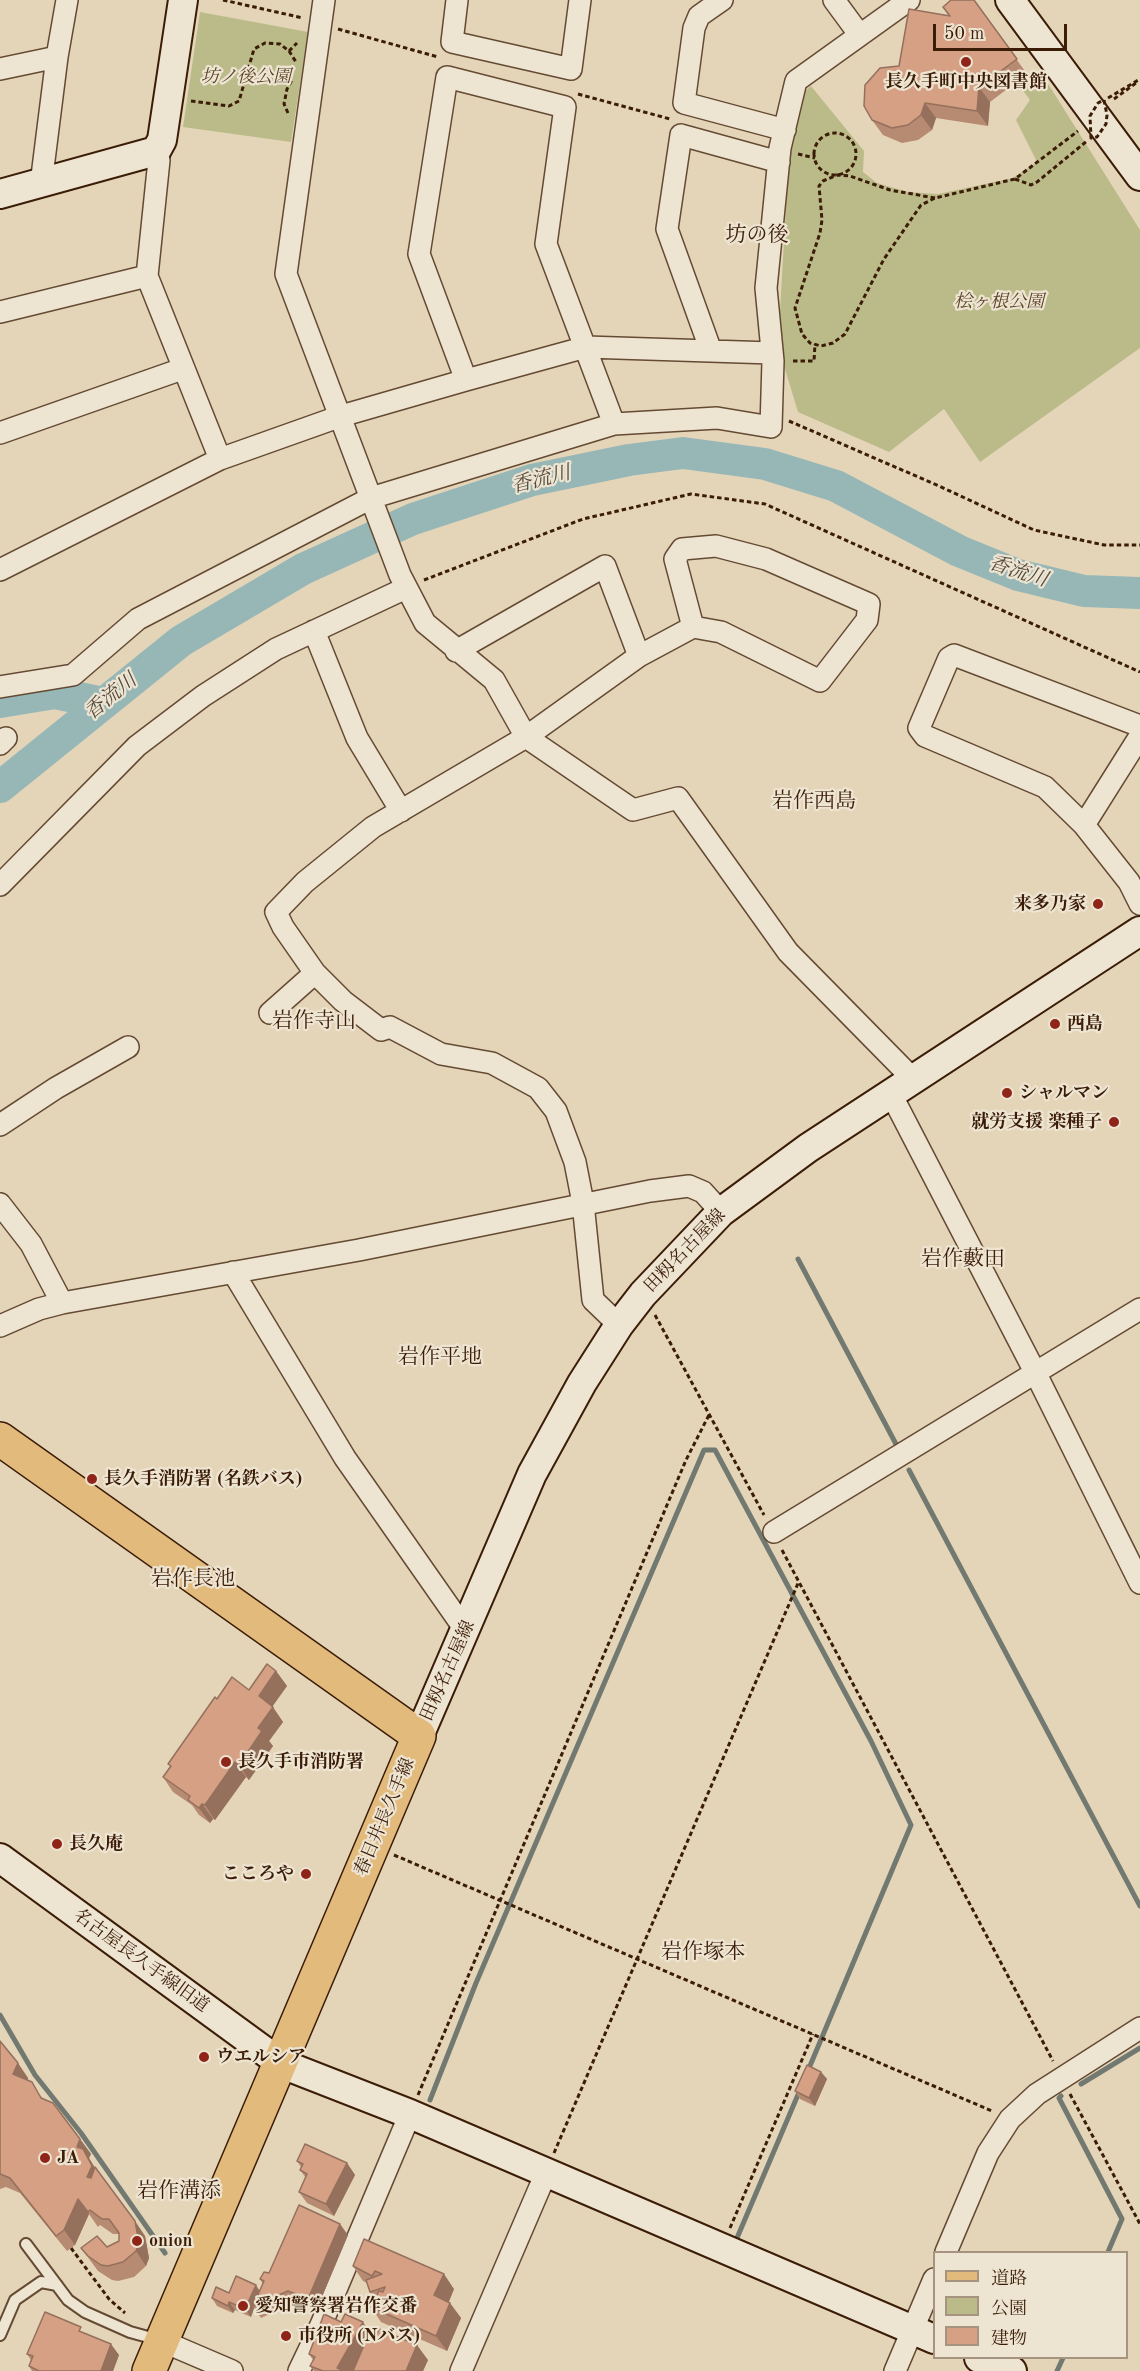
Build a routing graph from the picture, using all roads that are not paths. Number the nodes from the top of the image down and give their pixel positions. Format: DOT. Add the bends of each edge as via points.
graph roads {
  1 [pos="67,0"];
  2 [pos="183,0"];
  3 [pos="324,0"];
  4 [pos="457,0"];
  5 [pos="580,0"];
  6 [pos="722,0"];
  7 [pos="834,0"];
  8 [pos="909,0"];
  9 [pos="1010,0"];
  10 [pos="860,34"];
  11 [pos="57,57"];
  12 [pos="0,69"];
  13 [pos="785,129"];
  14 [pos="156,151"];
  15 [pos="779,162"];
  16 [pos="1140,176"];
  17 [pos="41,184"];
  18 [pos="0,195"];
  19 [pos="147,276"];
  20 [pos="0,312"];
  21 [pos="586,347"];
  22 [pos="711,351"];
  23 [pos="772,353"];
  24 [pos="182,369"];
  25 [pos="466,380"];
  26 [pos="342,416"];
  27 [pos="614,424"];
  28 [pos="0,433"];
  29 [pos="220,459"];
  30 [pos="373,504"];
  31 [pos="0,570"];
  32 [pos="403,581"];
  33 [pos="693,627"];
  34 [pos="314,631"];
  35 [pos="456,651"];
  36 [pos="639,656"];
  37 [pos="0,687"];
  38 [pos="1140,726"];
  39 [pos="1140,736"];
  40 [pos="526,737"];
  41 [pos="0,738"];
  42 [pos="0,744"];
  43 [pos="401,811"];
  44 [pos="1084,825"];
  45 [pos="0,885"];
  46 [pos="1140,904"];
  47 [pos="1140,931"];
  48 [pos="315,973"];
  49 [pos="270,1013"];
  50 [pos="128,1047"];
  51 [pos="902,1087"];
  52 [pos="0,1125"];
  53 [pos="583,1203"];
  54 [pos="0,1204"];
  55 [pos="721,1212"];
  56 [pos="233,1272"];
  57 [pos="62,1304"];
  58 [pos="1140,1309"];
  59 [pos="619,1325"];
  60 [pos="0,1326"];
  61 [pos="1035,1372"];
  62 [pos="0,1439"];
  63 [pos="774,1532"];
  64 [pos="1140,1583"];
  65 [pos="466,1631"];
  66 [pos="419,1736"];
  67 [pos="0,1858"];
  68 [pos="1140,2028"];
  69 [pos="282,2064"];
  70 [pos="410,2114"];
  71 [pos="546,2173"];
  72 [pos="26,2244"];
  73 [pos="947,2251"];
  74 [pos="933,2285"];
  75 [pos="57,2286"];
  76 [pos="0,2335"];
  77 [pos="924,2335"];
  78 [pos="162,2341"];
  79 [pos="982,2359"];
  80 [pos="149,2371"];
  81 [pos="232,2371"];
  82 [pos="299,2371"];
  83 [pos="461,2371"];
  84 [pos="895,2371"];
  85 [pos="1012,2371"];
  1 -- 11 [label="street"];
  2 -- 14 [label="street" via="162,140"];
  3 -- 26 [label="street" via="286,274"];
  4 -- 5 [label="street" via="452,42 571,69"];
  6 -- 13 [label="street" via="699,16 694,28 684,103"];
  7 -- 10 [label="street"];
  8 -- 10 [label="street"];
  9 -- 16 [label="street"];
  10 -- 13 [label="street" via="796,81"];
  11 -- 12 [label="street"];
  11 -- 17 [label="street"];
  13 -- 15 [label="street"];
  14 -- 17 [label="street"];
  14 -- 19 [label="street" via="159,160"];
  15 -- 22 [label="street" via="681,135 667,229"];
  15 -- 23 [label="street" via="766,288"];
  17 -- 18 [label="street"];
  19 -- 20 [label="street"];
  19 -- 24 [label="street"];
  21 -- 22 [label="street"];
  21 -- 25 [label="street"];
  21 -- 25 [label="street" via="546,244 565,107 447,77 419,254"];
  21 -- 27 [label="street"];
  22 -- 23 [label="street"];
  23 -- 27 [label="street" via="771,428 717,418"];
  24 -- 28 [label="street"];
  24 -- 29 [label="street"];
  25 -- 26 [label="street"];
  26 -- 29 [label="street"];
  26 -- 30 [label="street"];
  27 -- 30 [label="street"];
  29 -- 31 [label="street"];
  30 -- 32 [label="street"];
  30 -- 37 [label="street" via="235,566 138,619 74,675"];
  32 -- 34 [label="street"];
  32 -- 35 [label="street" via="425,623"];
  33 -- 33 [label="street" via="721,632 820,681 867,620 869,604 766,559 716,546 682,549 675,559"];
  33 -- 36 [label="street"];
  34 -- 43 [label="street" via="357,738"];
  34 -- 45 [label="street" via="276,649 203,696 137,746"];
  35 -- 36 [label="street" via="605,566"];
  35 -- 40 [label="street" via="494,680"];
  36 -- 40 [label="street"];
  38 -- 44 [label="street" via="963,656 949,658 919,728 921,732 1045,787"];
  39 -- 44 [label="street"];
  40 -- 43 [label="street"];
  40 -- 51 [label="street" via="633,810 678,798 788,952"];
  41 -- 42 [label="street" via="6,738"];
  43 -- 48 [label="street" via="373,827 305,882 276,912"];
  44 -- 46 [label="street" via="1129,882"];
  47 -- 51 [label="street, 田籾名古屋線"];
  48 -- 49 [label="street"];
  48 -- 53 [label="street" via="381,1030 390,1027 441,1054 492,1064 538,1088 556,1111 575,1162"];
  50 -- 52 [label="street"];
  51 -- 55 [label="street, 田籾名古屋線" via="807,1148"];
  51 -- 61 [label="street"];
  53 -- 55 [label="street" via="689,1186 703,1192"];
  53 -- 56 [label="street"];
  53 -- 59 [label="street" via="593,1300"];
  54 -- 57 [label="street" via="31,1244"];
  55 -- 59 [label="street, 田籾名古屋線"];
  56 -- 57 [label="street"];
  56 -- 65 [label="street" via="345,1458"];
  57 -- 60 [label="street"];
  58 -- 61 [label="street"];
  59 -- 65 [label="street, 田籾名古屋線" via="532,1474"];
  61 -- 63 [label="street"];
  61 -- 64 [label="street"];
  62 -- 66 [label="main road, 春日井長久手線"];
  65 -- 66 [label="street, 田籾名古屋線"];
  66 -- 69 [label="main road, 春日井長久手線"];
  67 -- 69 [label="street, 名古屋長久手線旧道"];
  68 -- 73 [label="street" via="1038,2094 1010,2119 988,2153"];
  69 -- 70 [label="street, 名古屋長久手線旧道"];
  69 -- 78 [label="main road, 春日井長久手線"];
  70 -- 71 [label="street, 名古屋長久手線旧道"];
  70 -- 82 [label="street"];
  71 -- 77 [label="street, 名古屋長久手線旧道"];
  71 -- 83 [label="street"];
  72 -- 75 [label="lane"];
  74 -- 77 [label="street"];
  75 -- 76 [label="lane" via="41,2282 15,2300"];
  75 -- 78 [label="lane" via="85,2312"];
  77 -- 84 [label="street"];
  78 -- 80 [label="main road, 春日井長久手線"];
  78 -- 81 [label="street"];
  79 -- 85 [label="street"];
}
